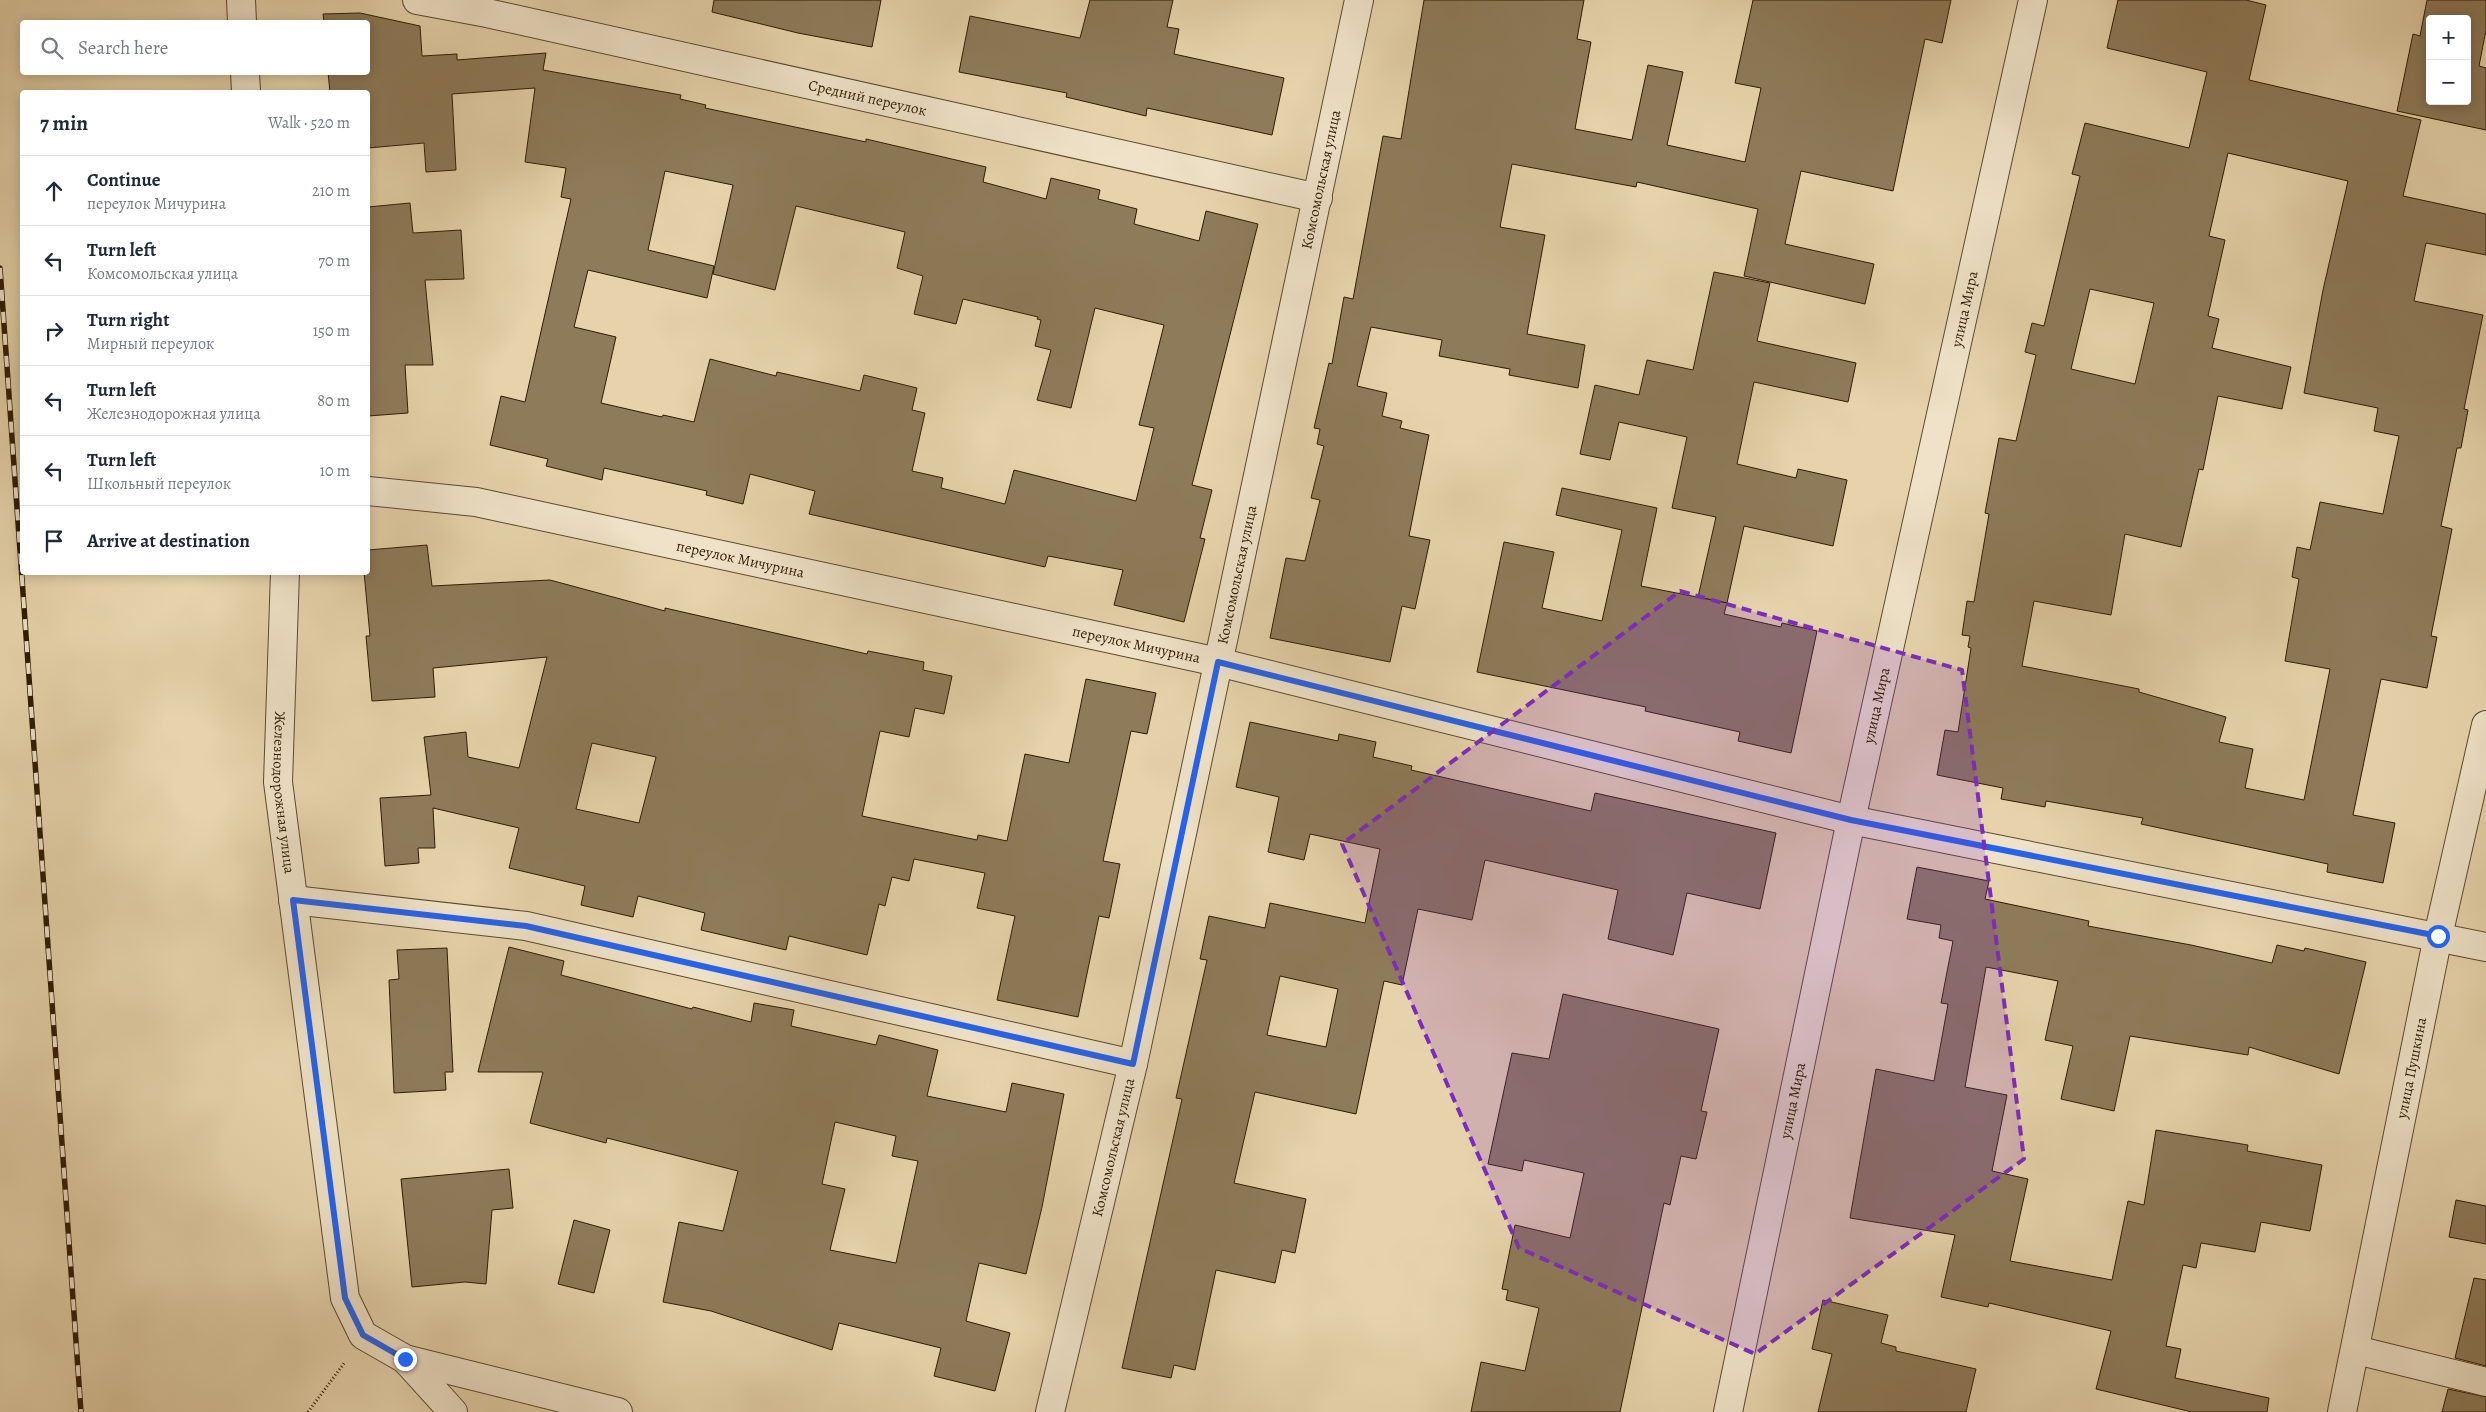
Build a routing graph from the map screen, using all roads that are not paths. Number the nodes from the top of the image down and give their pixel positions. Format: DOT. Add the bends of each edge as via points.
graph roads {
  1 [pos="241,0"];
  2 [pos="417,0"];
  3 [pos="1359,0"];
  4 [pos="2034,0"];
  5 [pos="242,20"];
  6 [pos="245,75"];
  7 [pos="246,90"];
  8 [pos="1318,198"];
  9 [pos="370,491"];
  10 [pos="285,575"];
  11 [pos="1218,662"];
  12 [pos="2486,725"];
  13 [pos="1851,820"];
  14 [pos="293,900"];
  15 [pos="2438,936"];
  16 [pos="2486,947"];
  17 [pos="1133,1064"];
  18 [pos="2356,1350"];
  19 [pos="405,1359"];
  20 [pos="2486,1382"];
  21 [pos="453,1412"];
  22 [pos="618,1412"];
  23 [pos="1050,1412"];
  24 [pos="1728,1412"];
  25 [pos="2342,1412"];
  1 -- 5 [label="street"];
  2 -- 8 [label="street, Средний переулок"];
  3 -- 8 [label="street, Комсомольская улица"];
  4 -- 13 [label="street, улица Мира"];
  6 -- 7 [label="street"];
  8 -- 11 [label="street, Комсомольская улица"];
  9 -- 11 [label="street, переулок Мичурина" via="476,502"];
  10 -- 14 [label="street, Железнодорожная улица" via="278,782"];
  11 -- 13 [label="street, переулок Мичурина"];
  11 -- 17 [label="street, Комсомольская улица"];
  12 -- 15 [label="street, улица Пушкина"];
  13 -- 15 [label="street, переулок Мичурина"];
  13 -- 24 [label="street, улица Мира"];
  14 -- 17 [label="street" via="526,926"];
  14 -- 19 [label="street, Железнодорожная улица" via="345,1298 363,1335"];
  15 -- 16 [label="street, переулок Мичурина"];
  15 -- 18 [label="street, улица Пушкина"];
  17 -- 23 [label="street, Комсомольская улица"];
  18 -- 20 [label="street"];
  18 -- 25 [label="street, улица Пушкина"];
  19 -- 21 [label="street"];
  19 -- 22 [label="street"];
}
